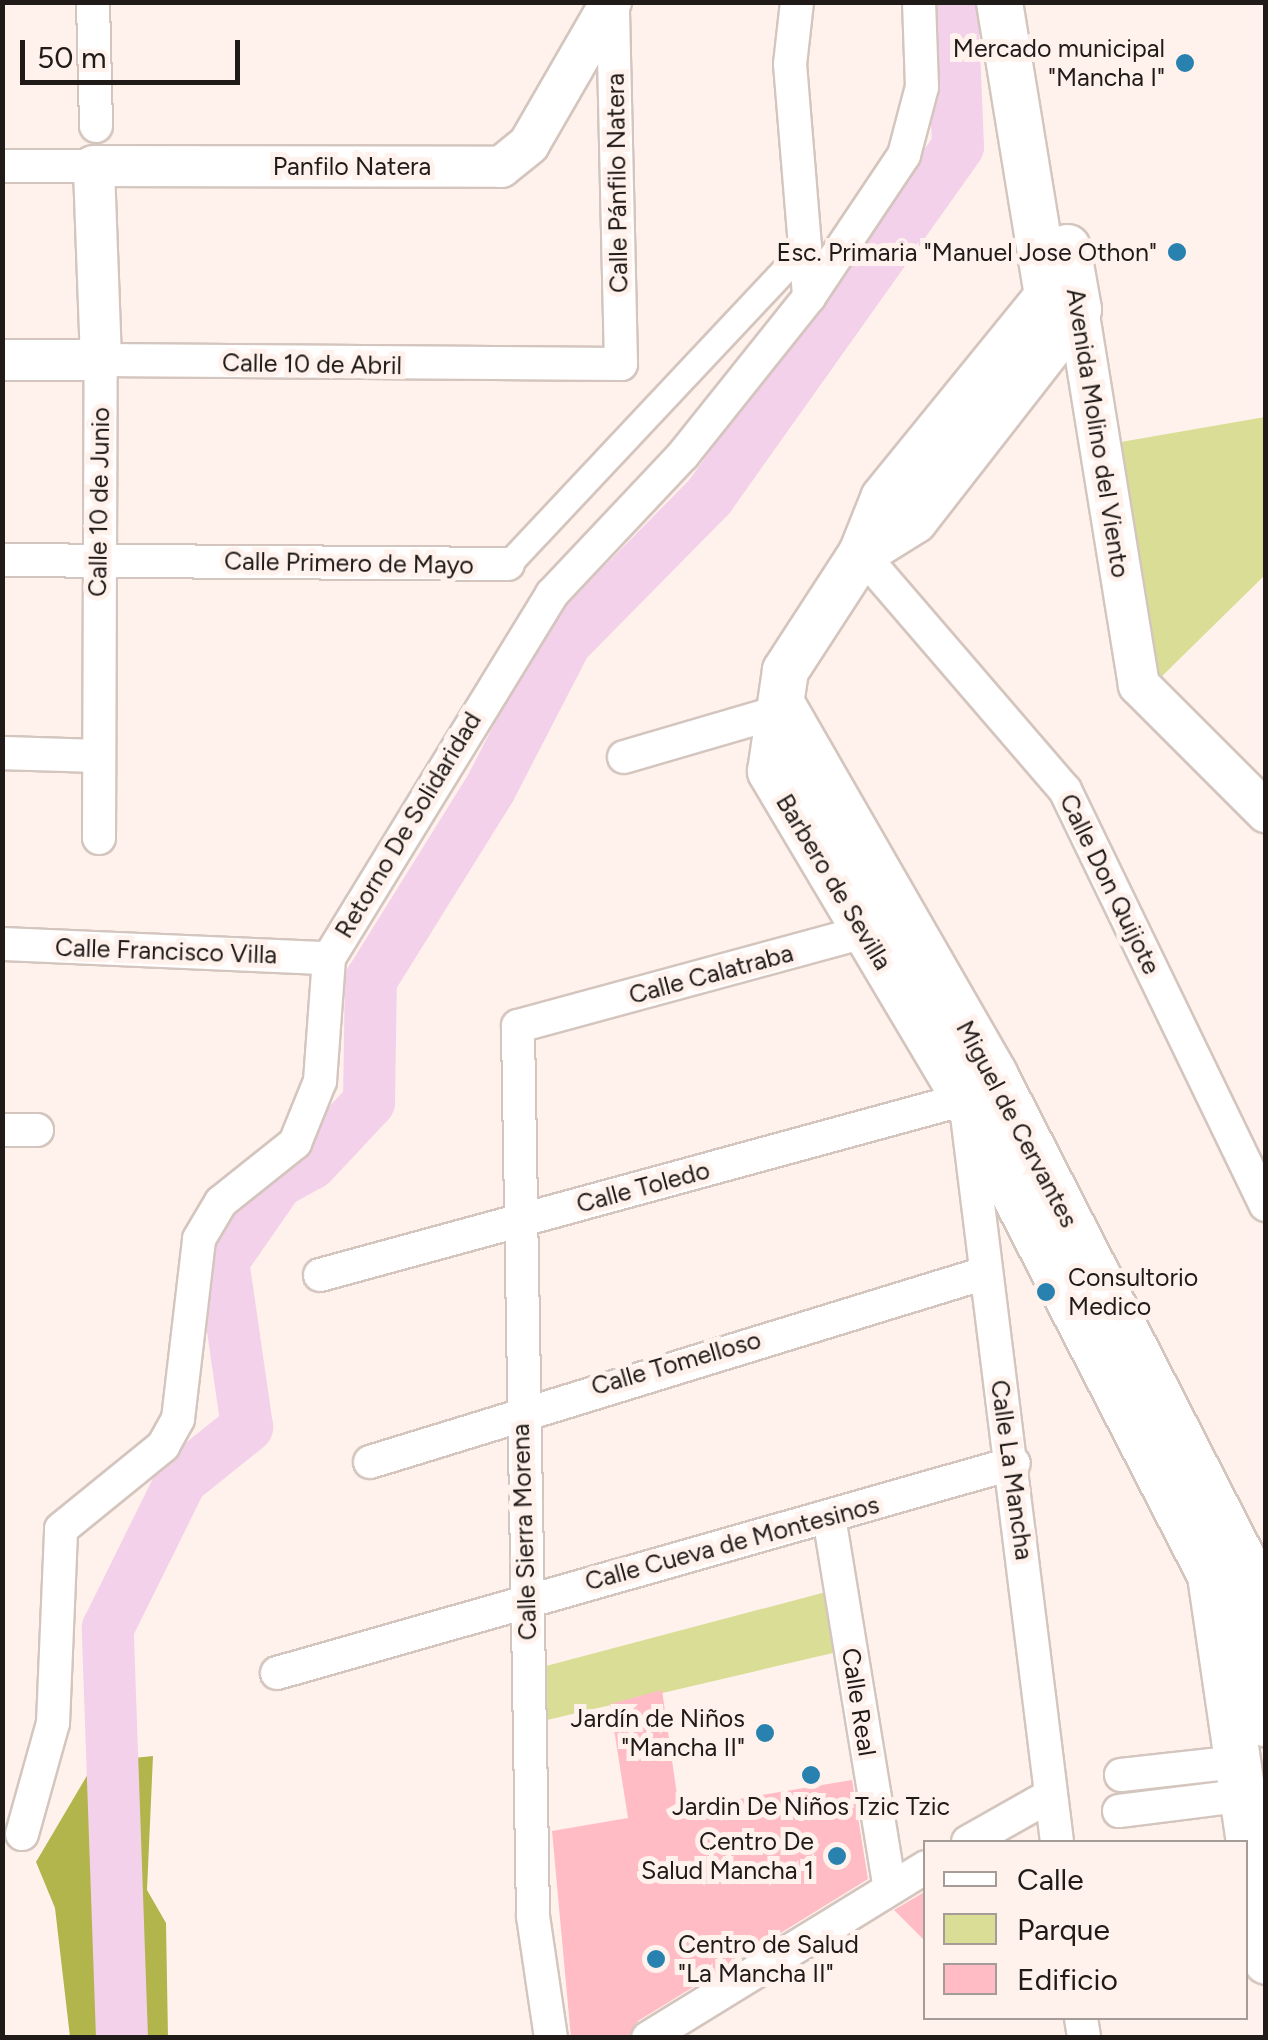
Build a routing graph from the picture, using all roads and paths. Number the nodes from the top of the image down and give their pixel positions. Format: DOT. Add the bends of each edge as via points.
graph roads {
  1 [pos="93,2"];
  2 [pos="612,2"];
  3 [pos="797,2"];
  4 [pos="919,2"];
  5 [pos="999,2"];
  6 [pos="1026,2"];
  7 [pos="96,126"];
  8 [pos="2,166"];
  9 [pos="94,166"];
  10 [pos="800,252"];
  11 [pos="809,297"];
  12 [pos="1062,302"];
  13 [pos="2,360"];
  14 [pos="102,360"];
  15 [pos="621,364"];
  16 [pos="861,553"];
  17 [pos="2,560"];
  18 [pos="98,560"];
  19 [pos="508,564"];
  20 [pos="785,710"];
  21 [pos="2,754"];
  22 [pos="98,756"];
  23 [pos="624,758"];
  24 [pos="1266,812"];
  25 [pos="98,838"];
  26 [pos="884,926"];
  27 [pos="2,944"];
  28 [pos="329,958"];
  29 [pos="518,1026"];
  30 [pos="965,1099"];
  31 [pos="2,1130"];
  32 [pos="36,1130"];
  33 [pos="1253,1150"];
  34 [pos="1266,1205"];
  35 [pos="518,1221"];
  36 [pos="985,1273"];
  37 [pos="320,1275"];
  38 [pos="520,1409"];
  39 [pos="370,1462"];
  40 [pos="1014,1463"];
  41 [pos="829,1516"];
  42 [pos="526,1599"];
  43 [pos="276,1673"];
  44 [pos="1266,1724"];
  45 [pos="1121,1775"];
  46 [pos="1238,1779"];
  47 [pos="1051,1794"];
  48 [pos="1119,1811"];
  49 [pos="22,1834"];
  50 [pos="971,1840"];
  51 [pos="1057,1840"];
  52 [pos="1247,1840"];
  53 [pos="1248,1844"];
  54 [pos="923,1869"];
  55 [pos="890,1888"];
  56 [pos="1266,1961"];
  57 [pos="551,2038"];
  58 [pos="648,2038"];
  1 -- 7 [label="street"];
  2 -- 9 [label="street, Panfilo Natera" via="530,144 500,167"];
  2 -- 15 [label="street, Calle Pánfilo Natera"];
  3 -- 10 [label="street" via="790,64"];
  4 -- 11 [label="street, Retorno De Solidaridad" via="922,87 904,155"];
  5 -- 12 [label="main road, Avenida Molino del Viento"];
  6 -- 12 [label="main road, Avenida Molino del Viento"];
  8 -- 9 [label="street, Panfilo Natera"];
  9 -- 14 [label="street, Calle 10 de Junio"];
  10 -- 11 [label="street"];
  10 -- 19 [label="street, Calle Primero de Mayo"];
  11 -- 28 [label="street, Retorno De Solidaridad" via="683,455 552,594"];
  12 -- 16 [label="main road, Barbero de Sevilla" via="883,498"];
  12 -- 24 [label="street, Avenida Molino del Viento" via="1140,685"];
  13 -- 14 [label="street, Calle 10 de Abril"];
  14 -- 15 [label="street, Calle 10 de Abril"];
  14 -- 18 [label="street, Calle 10 de Junio"];
  16 -- 20 [label="main road, Barbero de Sevilla" via="785,670"];
  16 -- 33 [label="street, Calle Don Quijote" via="1065,790"];
  17 -- 18 [label="street, Calle Primero de Mayo"];
  18 -- 19 [label="street, Calle Primero de Mayo"];
  18 -- 22 [label="street, Calle 10 de Junio"];
  20 -- 23 [label="street"];
  20 -- 26 [label="main road, Barbero de Sevilla" via="768,746 770,772"];
  21 -- 22 [label="street"];
  22 -- 25 [label="street, Calle 10 de Junio"];
  26 -- 29 [label="street, Calle Calatraba"];
  26 -- 30 [label="main road, Barbero de Sevilla"];
  26 -- 44 [label="main road, Miguel de Cervantes" via="994,1074 1244,1562"];
  27 -- 28 [label="street, Calle Francisco Villa"];
  28 -- 49 [label="street, Retorno De Solidaridad" via="320,1081 295,1144 222,1202 199,1239 178,1419 163,1446 61,1528 52,1723"];
  29 -- 35 [label="street, Calle Sierra Morena"];
  30 -- 35 [label="street, Calle Toledo"];
  30 -- 36 [label="street, Calle La Mancha"];
  30 -- 46 [label="main road, Barbero de Sevilla" via="1210,1575"];
  31 -- 32 [label="street"];
  33 -- 34 [label="street, Calle Don Quijote"];
  35 -- 37 [label="street, Calle Toledo"];
  35 -- 38 [label="street, Calle Sierra Morena"];
  36 -- 38 [label="street, Calle Tomelloso"];
  36 -- 40 [label="street, Calle La Mancha"];
  38 -- 39 [label="street, Calle Tomelloso"];
  38 -- 42 [label="street, Calle Sierra Morena"];
  40 -- 41 [label="street, Calle Cueva de Montesinos"];
  40 -- 47 [label="street, Calle La Mancha"];
  41 -- 42 [label="street, Calle Cueva de Montesinos"];
  41 -- 55 [label="street, Calle Real"];
  42 -- 43 [label="street, Calle Cueva de Montesinos"];
  42 -- 57 [label="street, Calle Sierra Morena" via="533,1916"];
  45 -- 46 [label="street"];
  46 -- 48 [label="street"];
  46 -- 52 [label="main road, Barbero de Sevilla"];
  47 -- 50 [label="street"];
  47 -- 51 [label="street, Calle La Mancha"];
  53 -- 56 [label="main road, Barbero de Sevilla"];
  54 -- 55 [label="street"];
  55 -- 58 [label="street"];
}
